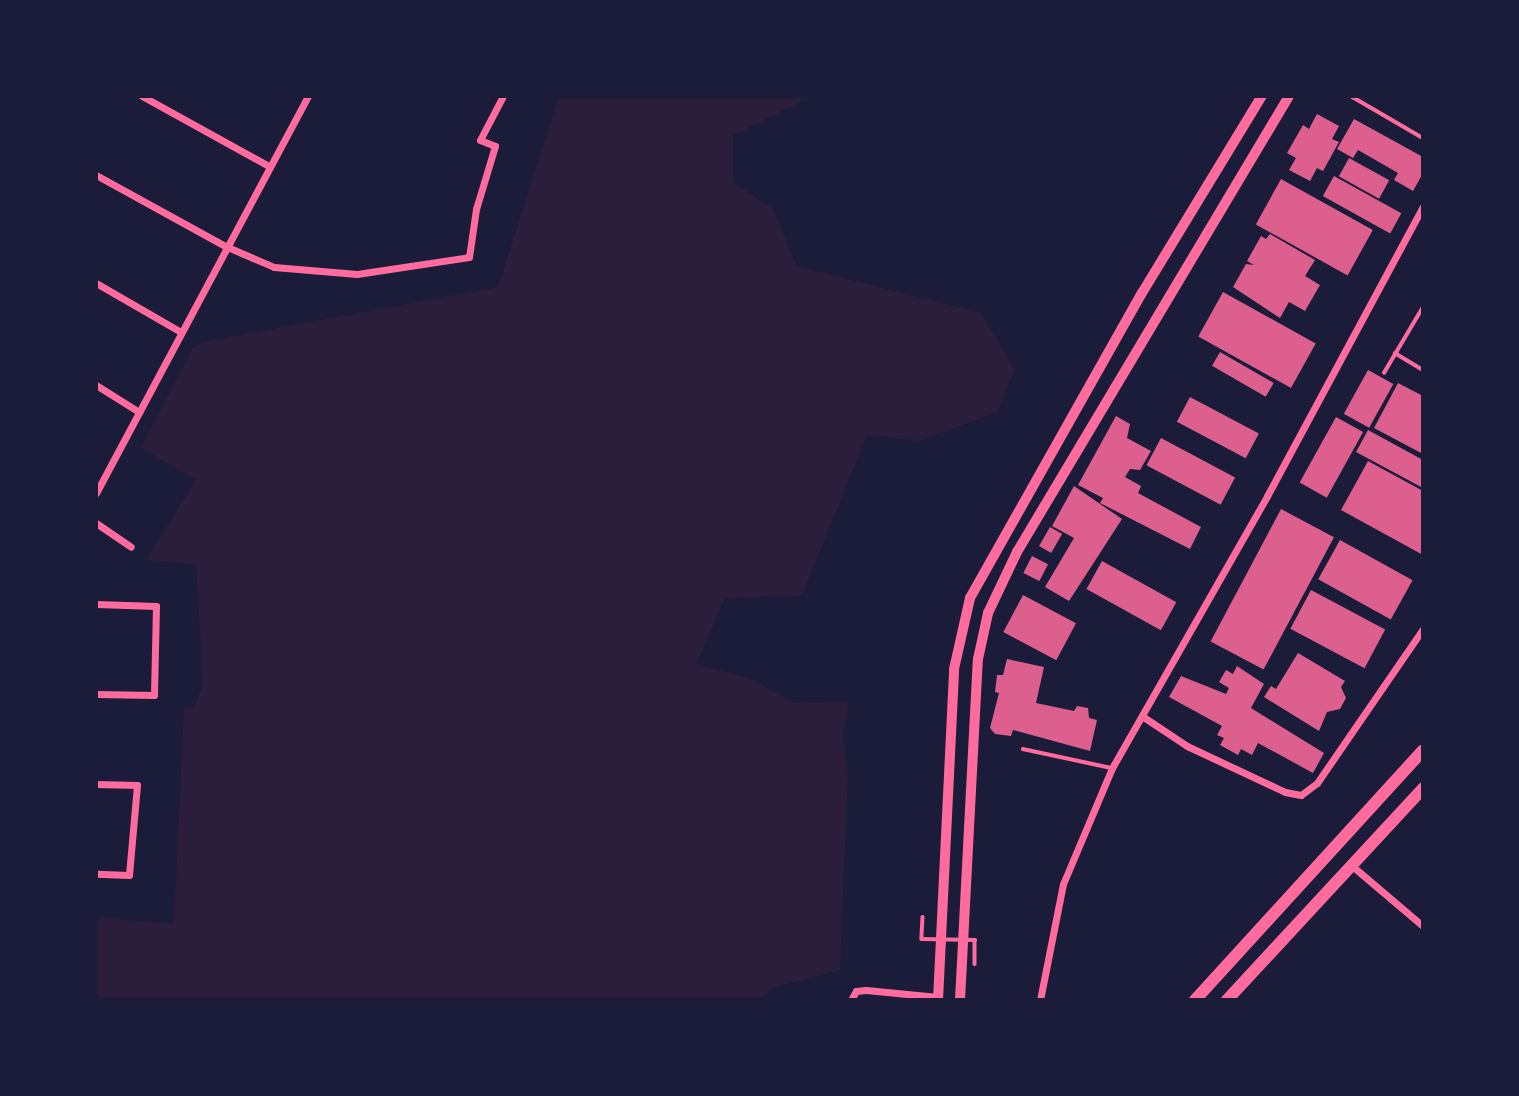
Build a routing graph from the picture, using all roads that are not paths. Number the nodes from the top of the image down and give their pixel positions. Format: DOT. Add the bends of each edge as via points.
graph roads {
  1 [pos="142,96"];
  2 [pos="308,96"];
  3 [pos="503,96"];
  4 [pos="1262,96"];
  5 [pos="1289,96"];
  6 [pos="1351,96"];
  7 [pos="1423,138"];
  8 [pos="270,166"];
  9 [pos="96,175"];
  10 [pos="1423,206"];
  11 [pos="225,246"];
  12 [pos="96,283"];
  13 [pos="1423,307"];
  14 [pos="181,332"];
  15 [pos="1395,353"];
  16 [pos="1423,370"];
  17 [pos="1384,373"];
  18 [pos="96,385"];
  19 [pos="139,412"];
  20 [pos="96,493"];
  21 [pos="96,523"];
  22 [pos="131,547"];
  23 [pos="96,604"];
  24 [pos="1423,629"];
  25 [pos="96,694"];
  26 [pos="1142,716"];
  27 [pos="1023,749"];
  28 [pos="1423,750"];
  29 [pos="1112,768"];
  30 [pos="96,784"];
  31 [pos="1423,788"];
  32 [pos="1351,865"];
  33 [pos="96,874"];
  34 [pos="923,917"];
  35 [pos="1423,926"];
  36 [pos="975,964"];
  37 [pos="938,998"];
  38 [pos="851,1000"];
  39 [pos="960,1000"];
  40 [pos="1040,1000"];
  41 [pos="1195,1000"];
  42 [pos="1227,1000"];
  1 -- 8 [label="street"];
  2 -- 8 [label="street"];
  3 -- 11 [label="street" via="480,140 495,146 476,209 469,257 357,274 274,267"];
  4 -- 37 [label="main road" via="1142,293 970,598 954,669"];
  5 -- 39 [label="main road" via="1017,552 988,613 975,698"];
  6 -- 7 [label="lane"];
  8 -- 11 [label="street"];
  9 -- 11 [label="street"];
  10 -- 26 [label="street"];
  11 -- 14 [label="street"];
  12 -- 14 [label="street"];
  13 -- 15 [label="lane"];
  14 -- 19 [label="street"];
  15 -- 16 [label="lane"];
  15 -- 17 [label="lane"];
  18 -- 19 [label="street"];
  19 -- 20 [label="street"];
  21 -- 22 [label="street"];
  23 -- 25 [label="street" via="156,606 154,695"];
  24 -- 26 [label="street" via="1317,783 1301,795 1285,792 1187,746"];
  26 -- 29 [label="street"];
  27 -- 29 [label="lane"];
  28 -- 41 [label="main road"];
  29 -- 40 [label="street" via="1063,884"];
  30 -- 33 [label="street" via="137,785 129,876"];
  31 -- 32 [label="main road"];
  32 -- 35 [label="street"];
  32 -- 42 [label="main road"];
  34 -- 36 [label="lane" via="922,939 975,940"];
  37 -- 38 [label="street" via="866,989 856,991"];
}
